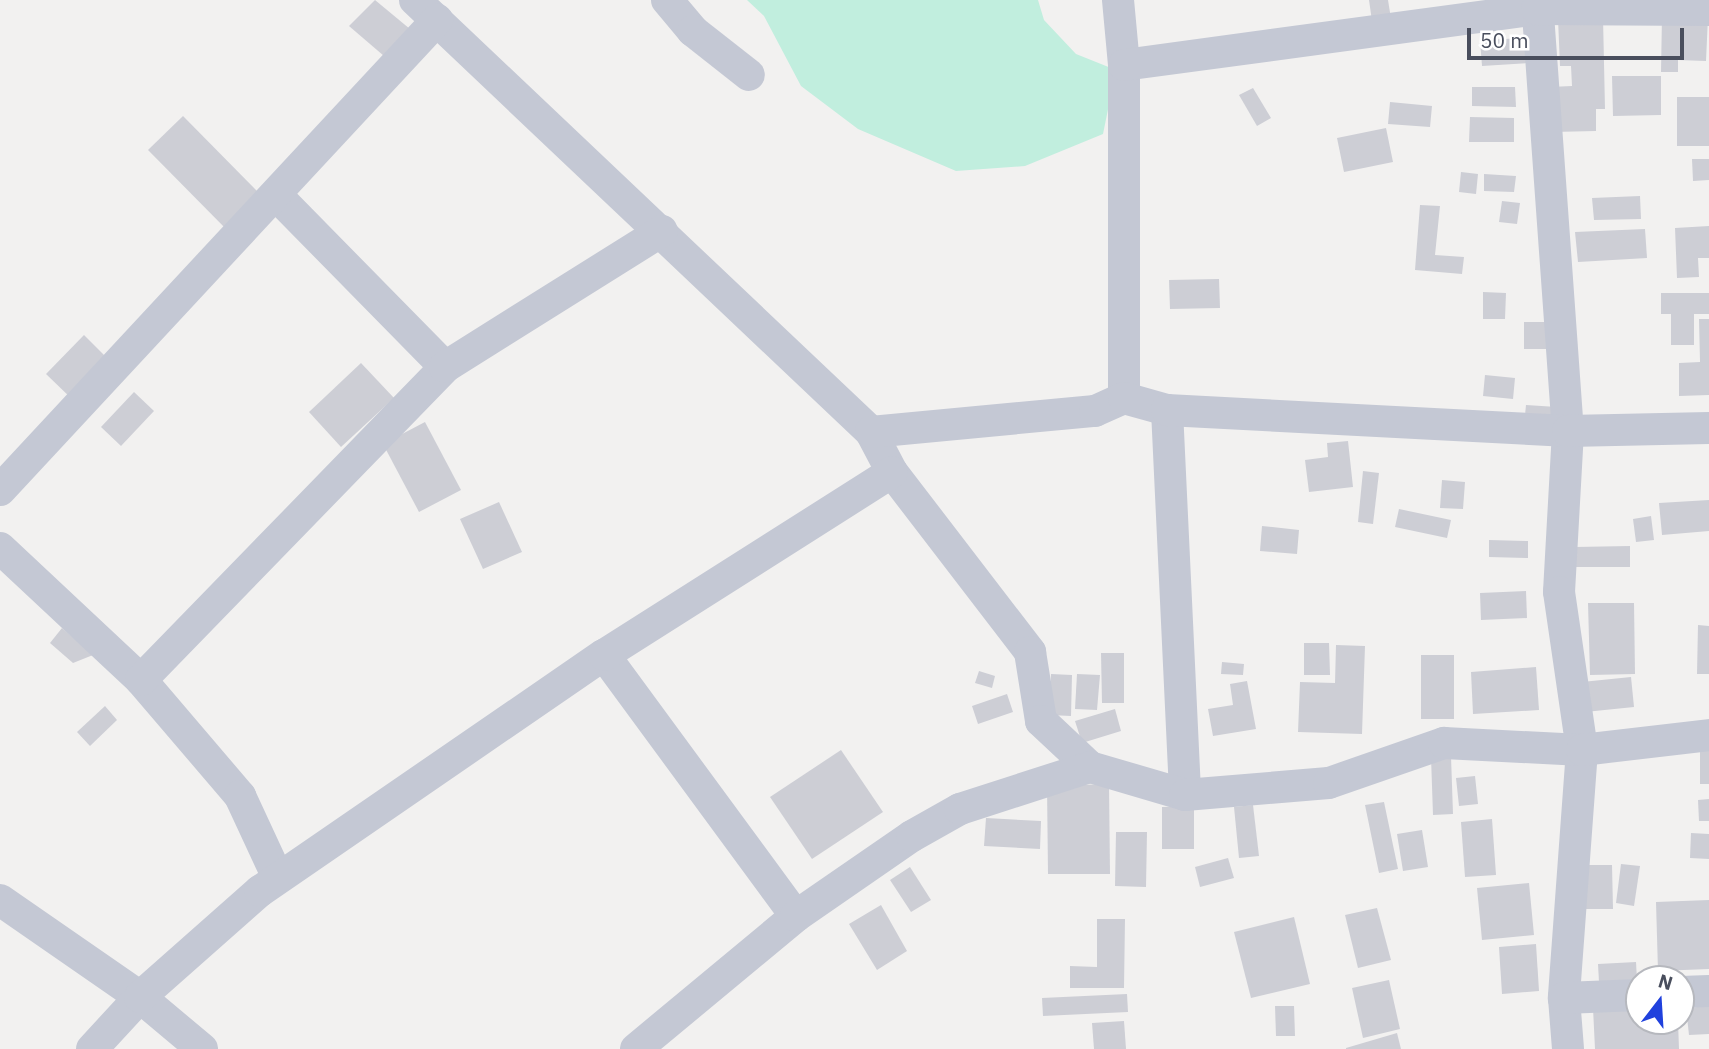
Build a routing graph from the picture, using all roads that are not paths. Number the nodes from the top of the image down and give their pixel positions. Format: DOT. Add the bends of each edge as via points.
graph roads {
  1 [pos="667,0"];
  2 [pos="1118,0"];
  3 [pos="1537,4"];
  4 [pos="426,10"];
  5 [pos="1709,10"];
  6 [pos="1124,65"];
  7 [pos="749,75"];
  8 [pos="278,197"];
  9 [pos="662,231"];
  10 [pos="444,367"];
  11 [pos="1124,398"];
  12 [pos="1167,410"];
  13 [pos="1709,428"];
  14 [pos="1568,430"];
  15 [pos="871,432"];
  16 [pos="892,472"];
  17 [pos="0,490"];
  18 [pos="0,548"];
  19 [pos="604,655"];
  20 [pos="141,680"];
  21 [pos="1709,735"];
  22 [pos="1582,750"];
  23 [pos="1090,767"];
  24 [pos="1185,794"];
  25 [pos="278,878"];
  26 [pos="0,900"];
  27 [pos="796,916"];
  28 [pos="1625,996"];
  29 [pos="141,997"];
  30 [pos="1564,999"];
  31 [pos="92,1049"];
  32 [pos="202,1049"];
  33 [pos="636,1049"];
  34 [pos="1568,1049"];
  1 -- 7 [label="street" via="693,32"];
  2 -- 6 [label="street"];
  3 -- 5 [label="street"];
  3 -- 6 [label="street"];
  3 -- 14 [label="street"];
  4 -- 8 [label="street"];
  4 -- 9 [label="street"];
  6 -- 11 [label="street"];
  8 -- 10 [label="street"];
  8 -- 17 [label="street"];
  9 -- 10 [label="street"];
  9 -- 15 [label="street"];
  10 -- 20 [label="street"];
  11 -- 12 [label="street"];
  11 -- 15 [label="street" via="1095,411"];
  12 -- 14 [label="street"];
  12 -- 24 [label="street"];
  13 -- 14 [label="street"];
  14 -- 22 [label="street" via="1559,592"];
  15 -- 16 [label="street"];
  16 -- 19 [label="street"];
  16 -- 23 [label="street" via="1030,652 1041,721"];
  18 -- 20 [label="street"];
  19 -- 25 [label="street"];
  19 -- 27 [label="street"];
  20 -- 25 [label="street" via="240,796"];
  21 -- 22 [label="street"];
  22 -- 24 [label="street" via="1444,743 1329,783"];
  22 -- 30 [label="street"];
  23 -- 24 [label="street"];
  23 -- 27 [label="street" via="960,809"];
  25 -- 29 [label="street"];
  26 -- 29 [label="street"];
  27 -- 33 [label="street"];
  28 -- 30 [label="street"];
  29 -- 31 [label="street"];
  29 -- 32 [label="street"];
  30 -- 34 [label="street"];
}
